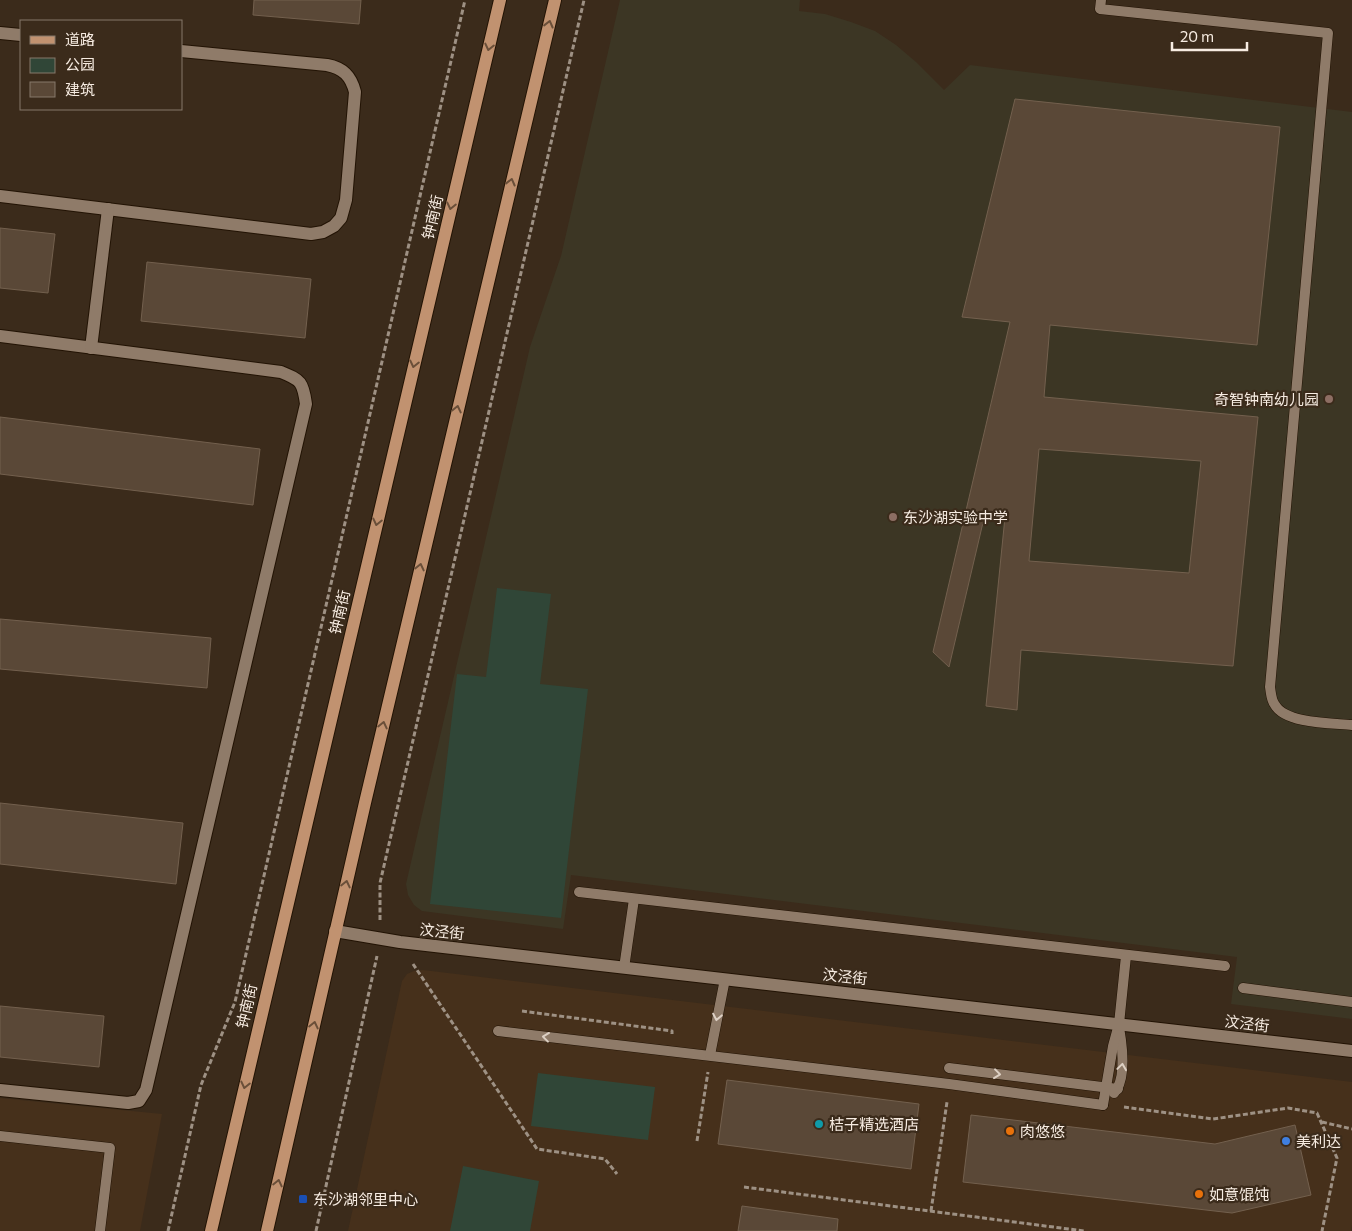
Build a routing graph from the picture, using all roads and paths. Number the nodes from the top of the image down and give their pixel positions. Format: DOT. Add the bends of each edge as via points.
graph roads {
  1 [pos="465,0"];
  2 [pos="500,0"];
  3 [pos="555,0"];
  4 [pos="584,0"];
  5 [pos="1101,0"];
  6 [pos="0,33"];
  7 [pos="20,35"];
  8 [pos="182,51"];
  9 [pos="0,196"];
  10 [pos="108,209"];
  11 [pos="0,336"];
  12 [pos="91,348"];
  13 [pos="1352,725"];
  14 [pos="579,892"];
  15 [pos="634,899"];
  16 [pos="334,931"];
  17 [pos="381,939"];
  18 [pos="1126,956"];
  19 [pos="413,964"];
  20 [pos="1225,966"];
  21 [pos="624,968"];
  22 [pos="725,979"];
  23 [pos="1243,988"];
  24 [pos="1352,1002"];
  25 [pos="522,1010"];
  26 [pos="1119,1024"];
  27 [pos="498,1031"];
  28 [pos="670,1050"];
  29 [pos="1352,1051"];
  30 [pos="710,1055"];
  31 [pos="949,1068"];
  32 [pos="949,1084"];
  33 [pos="1106,1087"];
  34 [pos="1118,1089"];
  35 [pos="0,1090"];
  36 [pos="1104,1105"];
  37 [pos="1321,1122"];
  38 [pos="1352,1129"];
  39 [pos="0,1136"];
  40 [pos="697,1141"];
  41 [pos="617,1174"];
  42 [pos="744,1187"];
  43 [pos="931,1211"];
  44 [pos="100,1231"];
  45 [pos="168,1231"];
  46 [pos="211,1231"];
  47 [pos="267,1231"];
  48 [pos="316,1231"];
  49 [pos="1084,1231"];
  50 [pos="1322,1231"];
  1 -- 45 [label="path" via="235,1002 202,1085"];
  2 -- 46 [label="main road, 钟南街, one-way"];
  16 -- 3 [label="main road, one-way"];
  4 -- 17 [label="path" via="380,883"];
  5 -- 13 [label="lane" via="1100,9 1328,33 1270,687 1276,707 1286,715"];
  6 -- 7 [label="street"];
  8 -- 10 [label="street" via="326,65 338,67 346,73 354,92 346,200 341,218 323,232 311,234"];
  9 -- 10 [label="street"];
  10 -- 12 [label="street"];
  11 -- 12 [label="street"];
  12 -- 35 [label="street" via="281,372 304,387 306,404 146,1090 139,1101 128,1103"];
  14 -- 15 [label="lane"];
  15 -- 18 [label="lane"];
  15 -- 21 [label="lane"];
  16 -- 17 [label="street, 汶泾街"];
  47 -- 16 [label="main road, one-way"];
  17 -- 21 [label="street, 汶泾街"];
  17 -- 48 [label="path"];
  18 -- 20 [label="lane"];
  18 -- 26 [label="lane"];
  19 -- 41 [label="path" via="537,1149 605,1159"];
  21 -- 22 [label="street, 汶泾街"];
  22 -- 26 [label="street, 汶泾街"];
  22 -- 30 [label="lane, one-way"];
  23 -- 24 [label="lane"];
  25 -- 28 [label="path" via="672,1031"];
  26 -- 29 [label="street, 汶泾街"];
  26 -- 33 [label="lane"];
  34 -- 26 [label="lane, one-way" via="1123,1063"];
  28 -- 27 [label="lane, one-way"];
  28 -- 30 [label="lane"];
  30 -- 32 [label="lane"];
  30 -- 40 [label="path"];
  31 -- 33 [label="lane, one-way"];
  32 -- 36 [label="lane"];
  32 -- 43 [label="path"];
  33 -- 34 [label="lane"];
  33 -- 36 [label="lane"];
  34 -- 36 [label="lane"];
  36 -- 37 [label="path" via="1212,1119 1288,1108 1318,1113"];
  37 -- 38 [label="path"];
  37 -- 50 [label="path" via="1337,1158"];
  39 -- 44 [label="lane" via="110,1148"];
  42 -- 43 [label="path"];
  43 -- 49 [label="path"];
}
